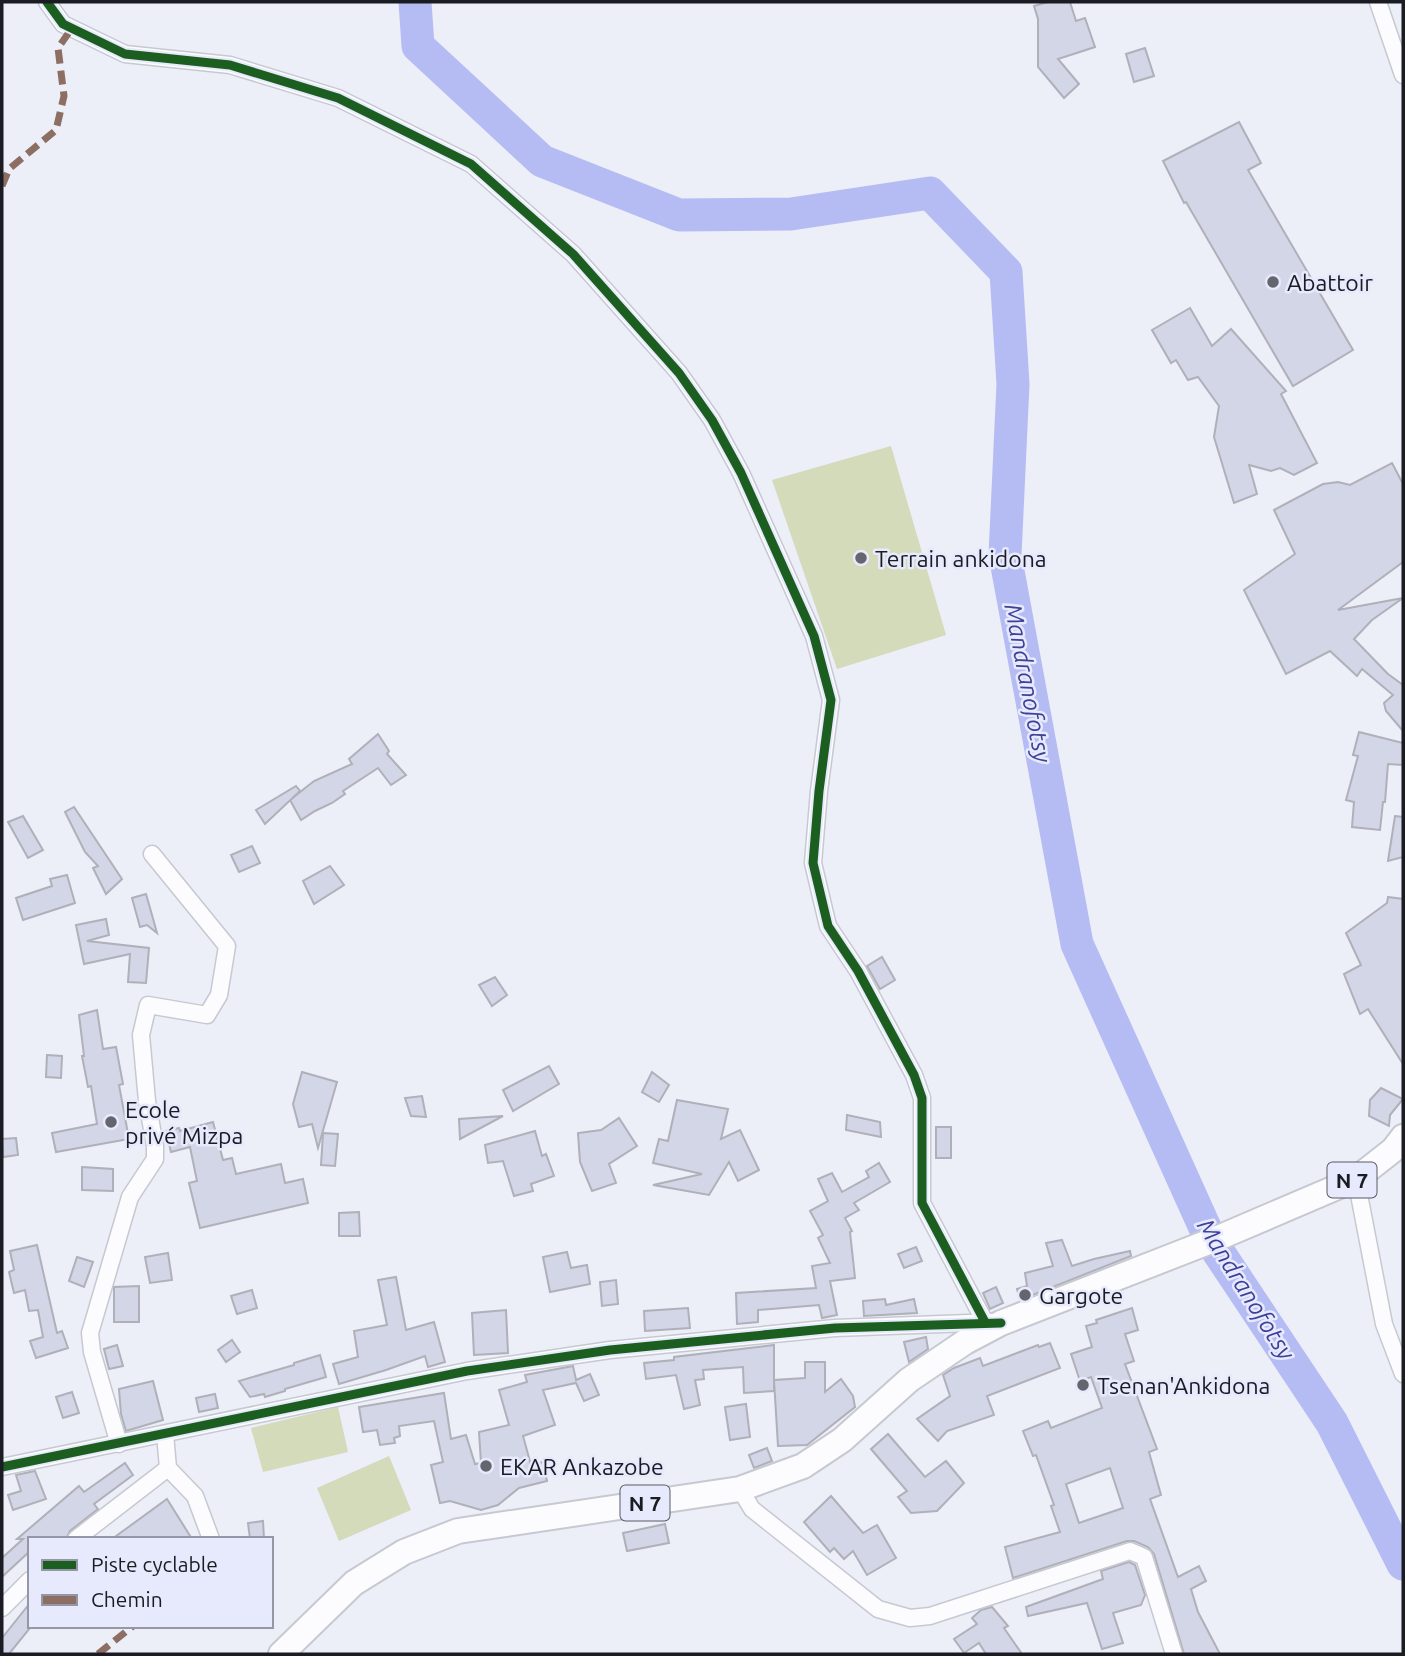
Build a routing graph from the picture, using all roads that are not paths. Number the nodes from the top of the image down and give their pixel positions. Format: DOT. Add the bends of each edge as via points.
graph roads {
  1 [pos="47,2"];
  2 [pos="1378,2"];
  3 [pos="1403,75"];
  4 [pos="152,854"];
  5 [pos="1403,1137"];
  6 [pos="1356,1179"];
  7 [pos="993,1322"];
  8 [pos="1403,1374"];
  9 [pos="165,1434"];
  10 [pos="119,1444"];
  11 [pos="2,1468"];
  12 [pos="168,1468"];
  13 [pos="740,1489"];
  14 [pos="78,1537"];
  15 [pos="210,1537"];
  16 [pos="28,1582"];
  17 [pos="2,1608"];
  18 [pos="281,1654"];
  19 [pos="1174,1654"];
  1 -- 7 [label="street" via="64,24 125,54 230,65 338,98 471,164 573,254 679,373 741,473 814,636 831,700 814,863 828,926 914,1074 922,1098 922,1203"];
  2 -- 3 [label="street"];
  4 -- 10 [label="street" via="227,946 219,995 207,1015 148,1005 141,1035 155,1159 130,1197 90,1334"];
  5 -- 6 [label="main road, N 7"];
  6 -- 7 [label="main road, N 7" via="1211,1241"];
  6 -- 8 [label="street" via="1384,1324"];
  7 -- 9 [label="street" via="835,1328 610,1350 467,1371"];
  7 -- 13 [label="main road, N 7" via="909,1380 842,1440 803,1466"];
  9 -- 10 [label="street"];
  9 -- 12 [label="street"];
  10 -- 11 [label="street"];
  12 -- 14 [label="street"];
  12 -- 15 [label="street" via="195,1496"];
  13 -- 18 [label="main road, N 7" via="458,1531 404,1552 354,1583"];
  13 -- 19 [label="street" via="752,1508 878,1609 910,1618 930,1616 1130,1551 1144,1557"];
  16 -- 17 [label="street"];
}
